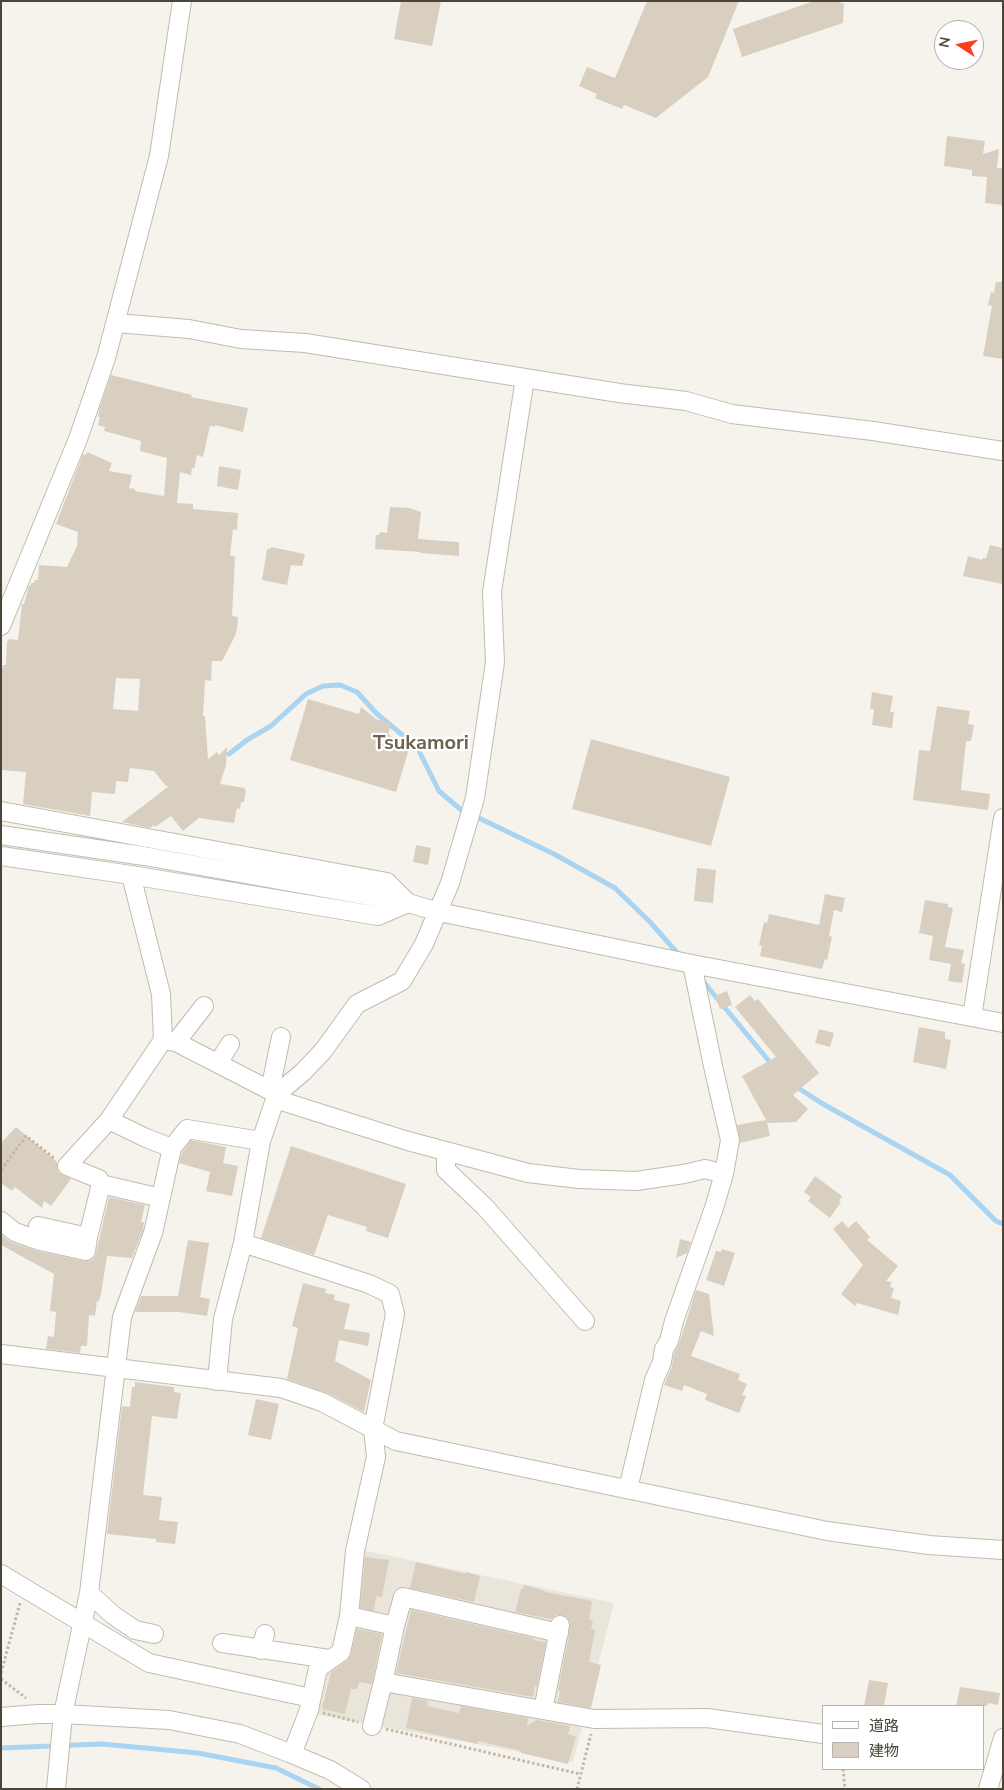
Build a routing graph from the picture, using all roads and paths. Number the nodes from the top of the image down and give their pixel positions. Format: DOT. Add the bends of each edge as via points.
graph roads {
  1 [pos="182,1"];
  2 [pos="116,323"];
  3 [pos="525,378"];
  4 [pos="1003,451"];
  5 [pos="1,626"];
  6 [pos="1,811"];
  7 [pos="1003,818"];
  8 [pos="1,835"];
  9 [pos="1,856"];
  10 [pos="131,876"];
  11 [pos="408,903"];
  12 [pos="439,912"];
  13 [pos="692,964"];
  14 [pos="204,1006"];
  15 [pos="972,1017"];
  16 [pos="1003,1023"];
  17 [pos="281,1037"];
  18 [pos="170,1041"];
  19 [pos="230,1044"];
  20 [pos="218,1063"];
  21 [pos="274,1094"];
  22 [pos="108,1120"];
  23 [pos="262,1141"];
  24 [pos="172,1148"];
  25 [pos="446,1152"];
  26 [pos="67,1166"];
  27 [pos="1,1170"];
  28 [pos="724,1174"];
  29 [pos="102,1184"];
  30 [pos="161,1198"];
  31 [pos="1,1221"];
  32 [pos="38,1226"];
  33 [pos="88,1237"];
  34 [pos="243,1243"];
  35 [pos="585,1321"];
  36 [pos="1,1354"];
  37 [pos="116,1368"];
  38 [pos="217,1381"];
  39 [pos="373,1429"];
  40 [pos="628,1489"];
  41 [pos="1003,1550"];
  42 [pos="3,1566"];
  43 [pos="24,1588"];
  44 [pos="89,1593"];
  45 [pos="349,1616"];
  46 [pos="82,1622"];
  47 [pos="395,1626"];
  48 [pos="154,1634"];
  49 [pos="222,1643"];
  50 [pos="329,1659"];
  51 [pos="1,1673"];
  52 [pos="1,1678"];
  53 [pos="383,1682"];
  54 [pos="310,1704"];
  55 [pos="542,1710"];
  56 [pos="54,1714"];
  57 [pos="1,1717"];
  58 [pos="594,1719"];
  59 [pos="372,1726"];
  60 [pos="822,1734"];
  61 [pos="995,1749"];
  62 [pos="292,1754"];
  63 [pos="843,1770"];
  64 [pos="580,1774"];
  65 [pos="56,1789"];
  66 [pos="361,1789"];
  67 [pos="577,1789"];
  68 [pos="845,1789"];
  69 [pos="988,1789"];
  1 -- 2 [label="street" via="159,156"];
  2 -- 3 [label="street" via="305,343"];
  2 -- 5 [label="street" via="78,439"];
  3 -- 4 [label="street" via="686,401 732,414"];
  3 -- 12 [label="street" via="492,592 495,662 474,798"];
  6 -- 11 [label="street" via="387,882"];
  7 -- 15 [label="street"];
  8 -- 11 [label="street" via="144,856"];
  9 -- 10 [label="street"];
  10 -- 11 [label="street" via="378,916"];
  10 -- 18 [label="street"];
  11 -- 12 [label="street"];
  12 -- 13 [label="street"];
  12 -- 21 [label="street" via="402,981 356,1004 323,1051 303,1072"];
  13 -- 15 [label="street"];
  13 -- 28 [label="street" via="730,1140"];
  14 -- 18 [label="street"];
  15 -- 16 [label="street"];
  17 -- 21 [label="street"];
  18 -- 20 [label="street"];
  18 -- 22 [label="street"];
  19 -- 20 [label="street"];
  20 -- 21 [label="street"];
  21 -- 23 [label="street"];
  21 -- 25 [label="street"];
  22 -- 24 [label="street"];
  22 -- 26 [label="street"];
  23 -- 24 [label="street" via="187,1129"];
  23 -- 34 [label="street"];
  24 -- 30 [label="street"];
  25 -- 28 [label="street" via="528,1173 579,1179 636,1181 705,1169"];
  25 -- 35 [label="street" via="446,1170 485,1207"];
  26 -- 27 [label="path" via="26,1136"];
  26 -- 29 [label="street" via="99,1179"];
  28 -- 40 [label="street" via="654,1380"];
  29 -- 30 [label="street"];
  29 -- 33 [label="street"];
  30 -- 37 [label="street" via="153,1233 122,1317"];
  31 -- 33 [label="street" via="15,1232 40,1241 86,1251"];
  32 -- 33 [label="street"];
  34 -- 38 [label="street" via="223,1319"];
  34 -- 39 [label="street" via="369,1284 390,1294 395,1314"];
  36 -- 37 [label="street"];
  37 -- 38 [label="street"];
  37 -- 44 [label="street"];
  38 -- 39 [label="street" via="281,1388 322,1402"];
  39 -- 40 [label="street" via="396,1441"];
  39 -- 45 [label="street" via="376,1457 355,1552"];
  40 -- 41 [label="street" via="827,1531 929,1545"];
  42 -- 43 [label="street"];
  43 -- 46 [label="street"];
  43 -- 51 [label="path"];
  44 -- 46 [label="street"];
  44 -- 48 [label="street" via="135,1630"];
  45 -- 47 [label="street"];
  45 -- 50 [label="street" via="341,1652"];
  46 -- 54 [label="street" via="149,1663"];
  46 -- 56 [label="street"];
  47 -- 53 [label="street"];
  47 -- 55 [label="street" via="402,1596 560,1629"];
  49 -- 50 [label="street" via="263,1642"];
  50 -- 54 [label="street" via="318,1668"];
  52 -- 56 [label="path"];
  53 -- 55 [label="street"];
  53 -- 59 [label="street"];
  54 -- 59 [label="path"];
  54 -- 62 [label="street"];
  55 -- 58 [label="street"];
  56 -- 57 [label="street"];
  56 -- 62 [label="street" via="169,1720 240,1734"];
  56 -- 65 [label="street"];
  58 -- 60 [label="street" via="707,1718"];
  58 -- 64 [label="path"];
  59 -- 64 [label="path"];
  61 -- 69 [label="street"];
  62 -- 66 [label="street" via="330,1770"];
  63 -- 68 [label="path"];
  64 -- 67 [label="path"];
}
